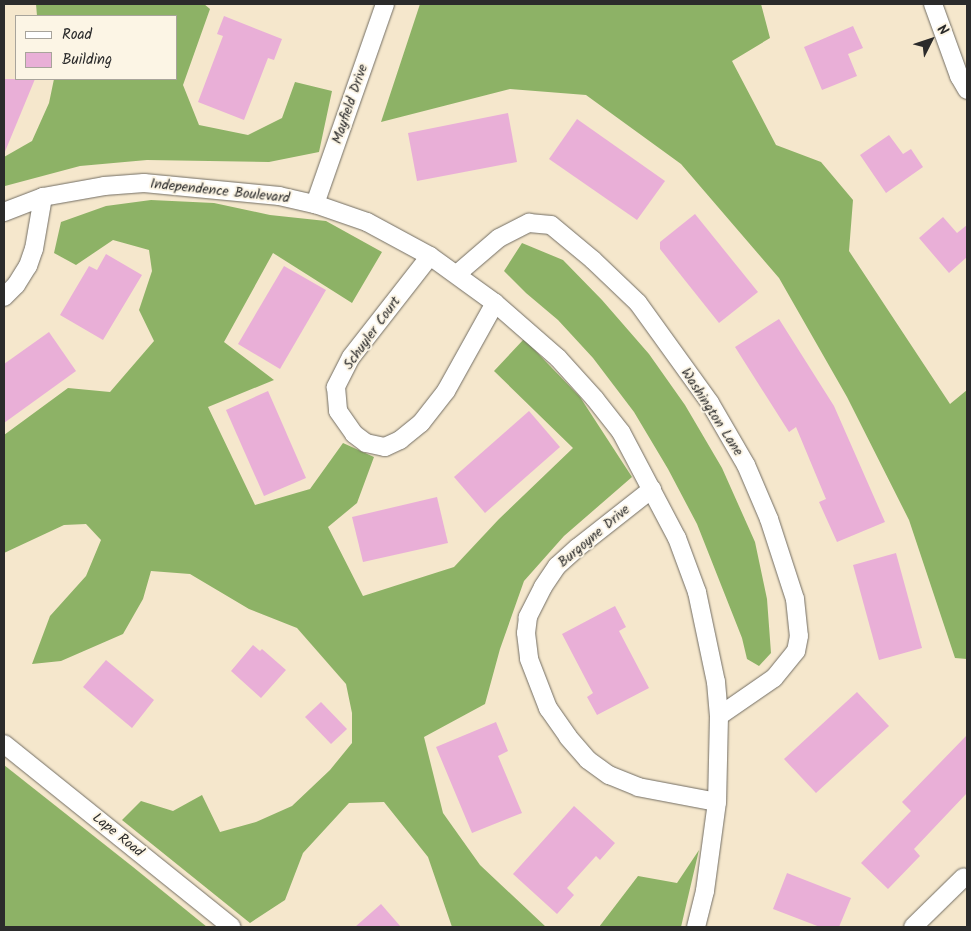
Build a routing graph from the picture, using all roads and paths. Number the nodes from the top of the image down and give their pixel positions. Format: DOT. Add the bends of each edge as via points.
graph roads {
  1 [pos="384,4"];
  2 [pos="933,4"];
  3 [pos="967,90"];
  4 [pos="43,197"];
  5 [pos="314,204"];
  6 [pos="4,212"];
  7 [pos="430,256"];
  8 [pos="457,274"];
  9 [pos="4,298"];
  10 [pos="495,303"];
  11 [pos="652,488"];
  12 [pos="719,716"];
  13 [pos="4,744"];
  14 [pos="717,802"];
  15 [pos="966,876"];
  16 [pos="232,927"];
  17 [pos="696,927"];
  18 [pos="913,927"];
  1 -- 5 [label="street, Mayfield Drive"];
  2 -- 3 [label="street"];
  4 -- 5 [label="street, Independence Boulevard" via="104,186 144,183 279,196"];
  4 -- 6 [label="street, Independence Boulevard"];
  4 -- 9 [label="street" via="28,266"];
  5 -- 7 [label="street, Independence Boulevard" via="367,222"];
  7 -- 8 [label="street, Independence Boulevard"];
  7 -- 10 [label="street, Schuyler Court" via="351,356 336,387 338,411 354,434 366,443 385,447 421,423 446,390"];
  8 -- 10 [label="street, Independence Boulevard"];
  8 -- 12 [label="street, Washington Lane" via="499,238 529,223 551,225 638,303 710,403 746,465 769,519 795,599 799,636 796,651 774,678"];
  10 -- 11 [label="street, Independence Boulevard" via="558,358 595,399 621,432"];
  11 -- 12 [label="street, Independence Boulevard" via="697,592 716,682"];
  11 -- 14 [label="street, Burgoyne Drive" via="557,566 528,617 529,659 548,708 588,760 609,775 638,787"];
  12 -- 14 [label="street, Independence Boulevard"];
  13 -- 16 [label="street, Lape Road"];
  14 -- 17 [label="street, Independence Boulevard"];
  15 -- 18 [label="street"];
}
